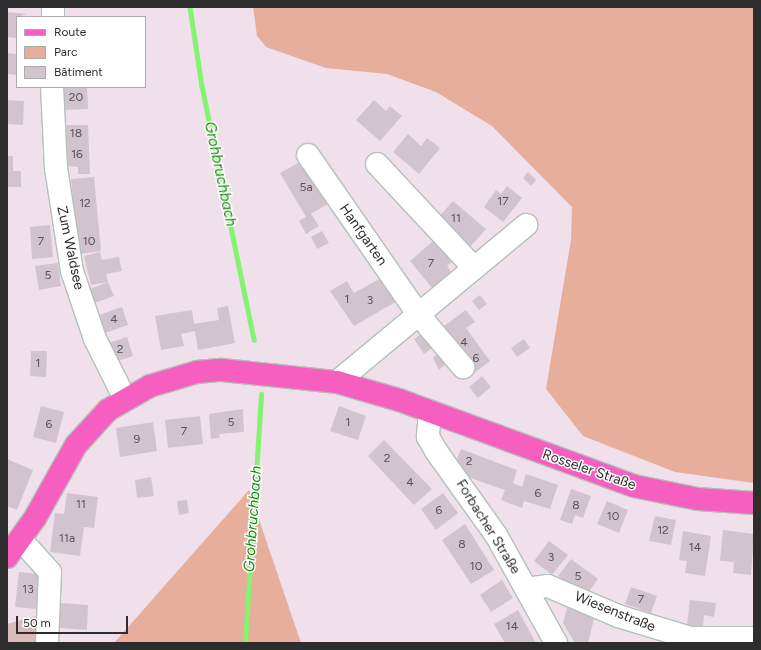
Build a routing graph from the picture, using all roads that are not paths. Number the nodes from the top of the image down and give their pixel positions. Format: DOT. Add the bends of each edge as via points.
graph roads {
  1 [pos="52,88"];
  2 [pos="308,155"];
  3 [pos="377,164"];
  4 [pos="526,225"];
  5 [pos="474,268"];
  6 [pos="418,314"];
  7 [pos="463,367"];
  8 [pos="337,382"];
  9 [pos="125,399"];
  10 [pos="430,412"];
  11 [pos="754,503"];
  12 [pos="21,540"];
  13 [pos="7,557"];
  14 [pos="526,589"];
  15 [pos="754,638"];
  16 [pos="47,643"];
  17 [pos="556,643"];
  1 -- 9 [label="street, Zum Waldsee" via="56,168 72,271 95,339"];
  2 -- 6 [label="street, Hanfgarten"];
  3 -- 5 [label="street"];
  4 -- 5 [label="street"];
  5 -- 6 [label="street"];
  6 -- 7 [label="street, Hanfgarten"];
  6 -- 8 [label="street"];
  8 -- 9 [label="main road, Rosseler Straße" via="259,371 196,372 150,386"];
  8 -- 10 [label="main road, Rosseler Straße"];
  9 -- 12 [label="main road, Rosseler Straße" via="108,410 76,445"];
  10 -- 11 [label="main road, Rosseler Straße" via="634,486 698,499"];
  10 -- 14 [label="street, Forbacher Straße" via="428,438 485,517"];
  12 -- 13 [label="main road, Rosseler Straße"];
  12 -- 16 [label="street" via="50,572"];
  14 -- 15 [label="street, Wiesenstraße" via="548,586 618,616 691,638"];
  14 -- 17 [label="street, Forbacher Straße"];
}
